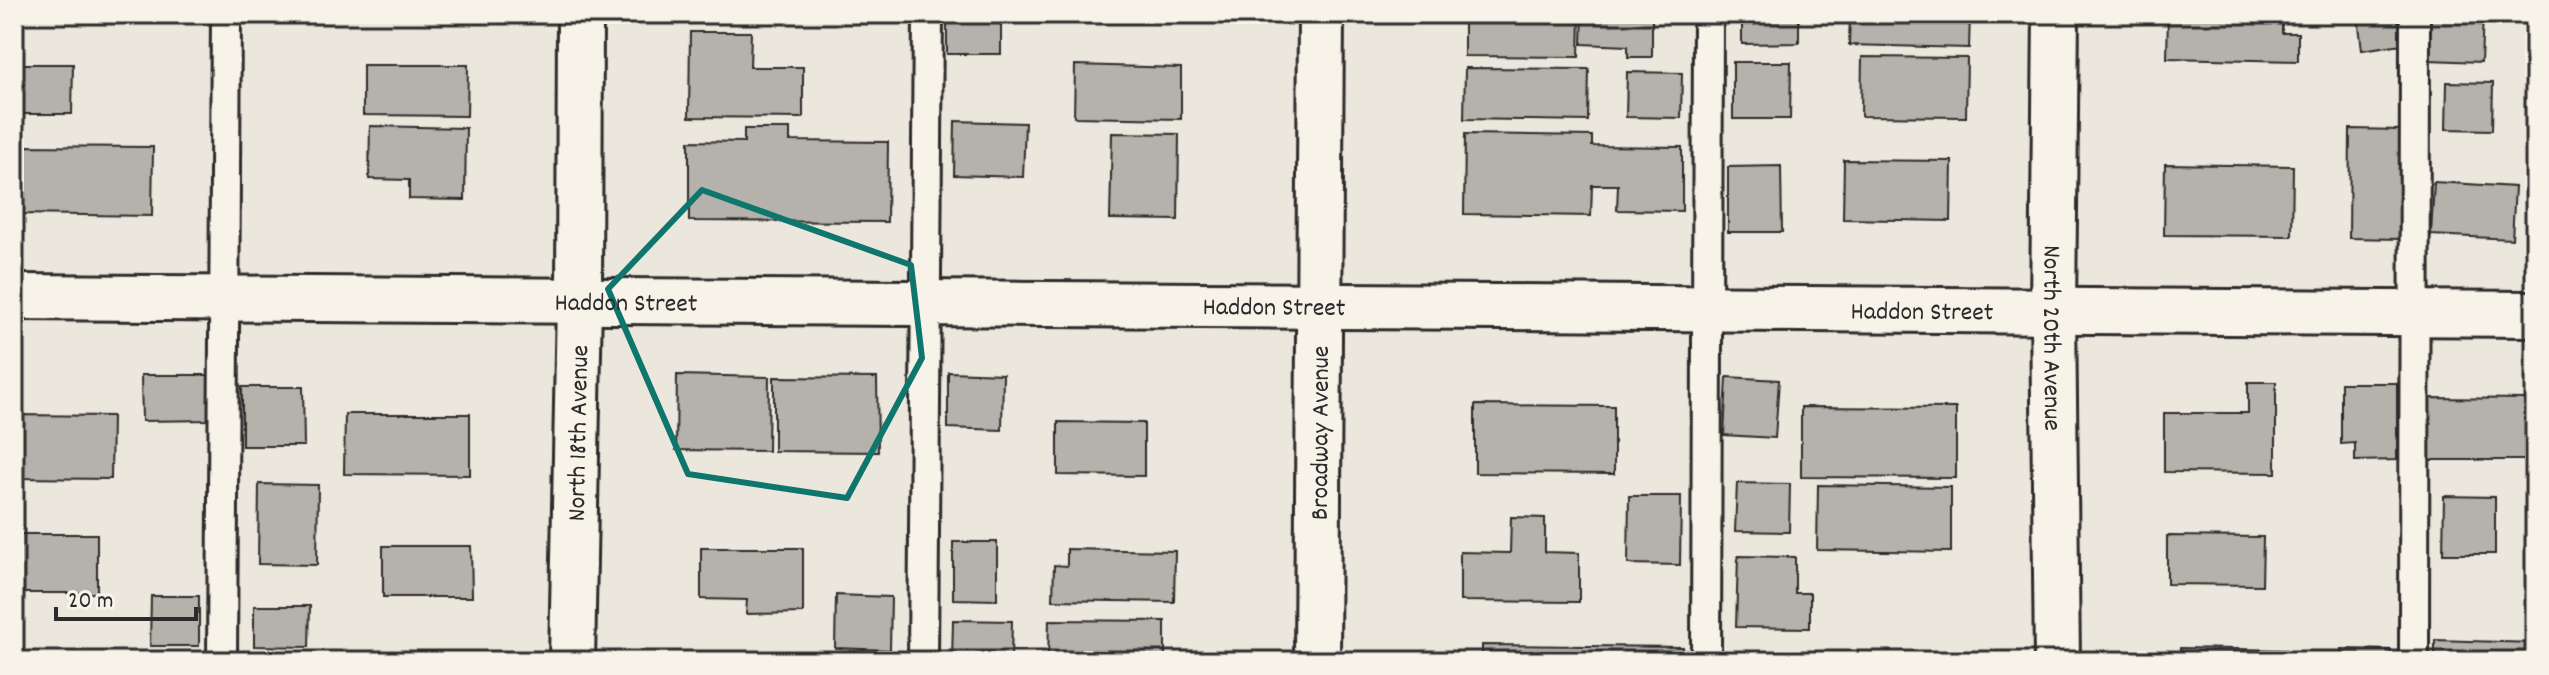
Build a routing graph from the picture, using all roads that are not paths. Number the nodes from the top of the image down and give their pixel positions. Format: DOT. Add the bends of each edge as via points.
graph roads {
  1 [pos="226,14"];
  2 [pos="580,14"];
  3 [pos="928,14"];
  4 [pos="1321,14"];
  5 [pos="1708,14"];
  6 [pos="2056,14"];
  7 [pos="2415,14"];
  8 [pos="14,297"];
  9 [pos="224,298"];
  10 [pos="579,301"];
  11 [pos="926,303"];
  12 [pos="1320,306"];
  13 [pos="1705,309"];
  14 [pos="2053,311"];
  15 [pos="2413,313"];
  16 [pos="2535,314"];
  17 [pos="222,661"];
  18 [pos="572,661"];
  19 [pos="923,661"];
  20 [pos="1317,661"];
  21 [pos="1706,661"];
  22 [pos="2057,661"];
  23 [pos="2414,661"];
  1 -- 9 [label="lane"];
  2 -- 10 [label="street, North 18th Avenue"];
  3 -- 11 [label="lane"];
  4 -- 12 [label="street, Broadway Avenue"];
  5 -- 13 [label="lane"];
  6 -- 14 [label="street, North 20th Avenue"];
  7 -- 15 [label="lane"];
  8 -- 9 [label="street, Haddon Street"];
  9 -- 10 [label="street, Haddon Street"];
  9 -- 17 [label="lane"];
  10 -- 11 [label="street, Haddon Street"];
  10 -- 18 [label="street, North 18th Avenue"];
  11 -- 12 [label="street, Haddon Street"];
  11 -- 19 [label="lane"];
  12 -- 13 [label="street, Haddon Street"];
  12 -- 20 [label="street, Broadway Avenue"];
  13 -- 14 [label="street, Haddon Street"];
  13 -- 21 [label="lane"];
  14 -- 15 [label="street, Haddon Street"];
  14 -- 22 [label="street, North 20th Avenue"];
  15 -- 16 [label="street, Haddon Street"];
  15 -- 23 [label="lane"];
}
